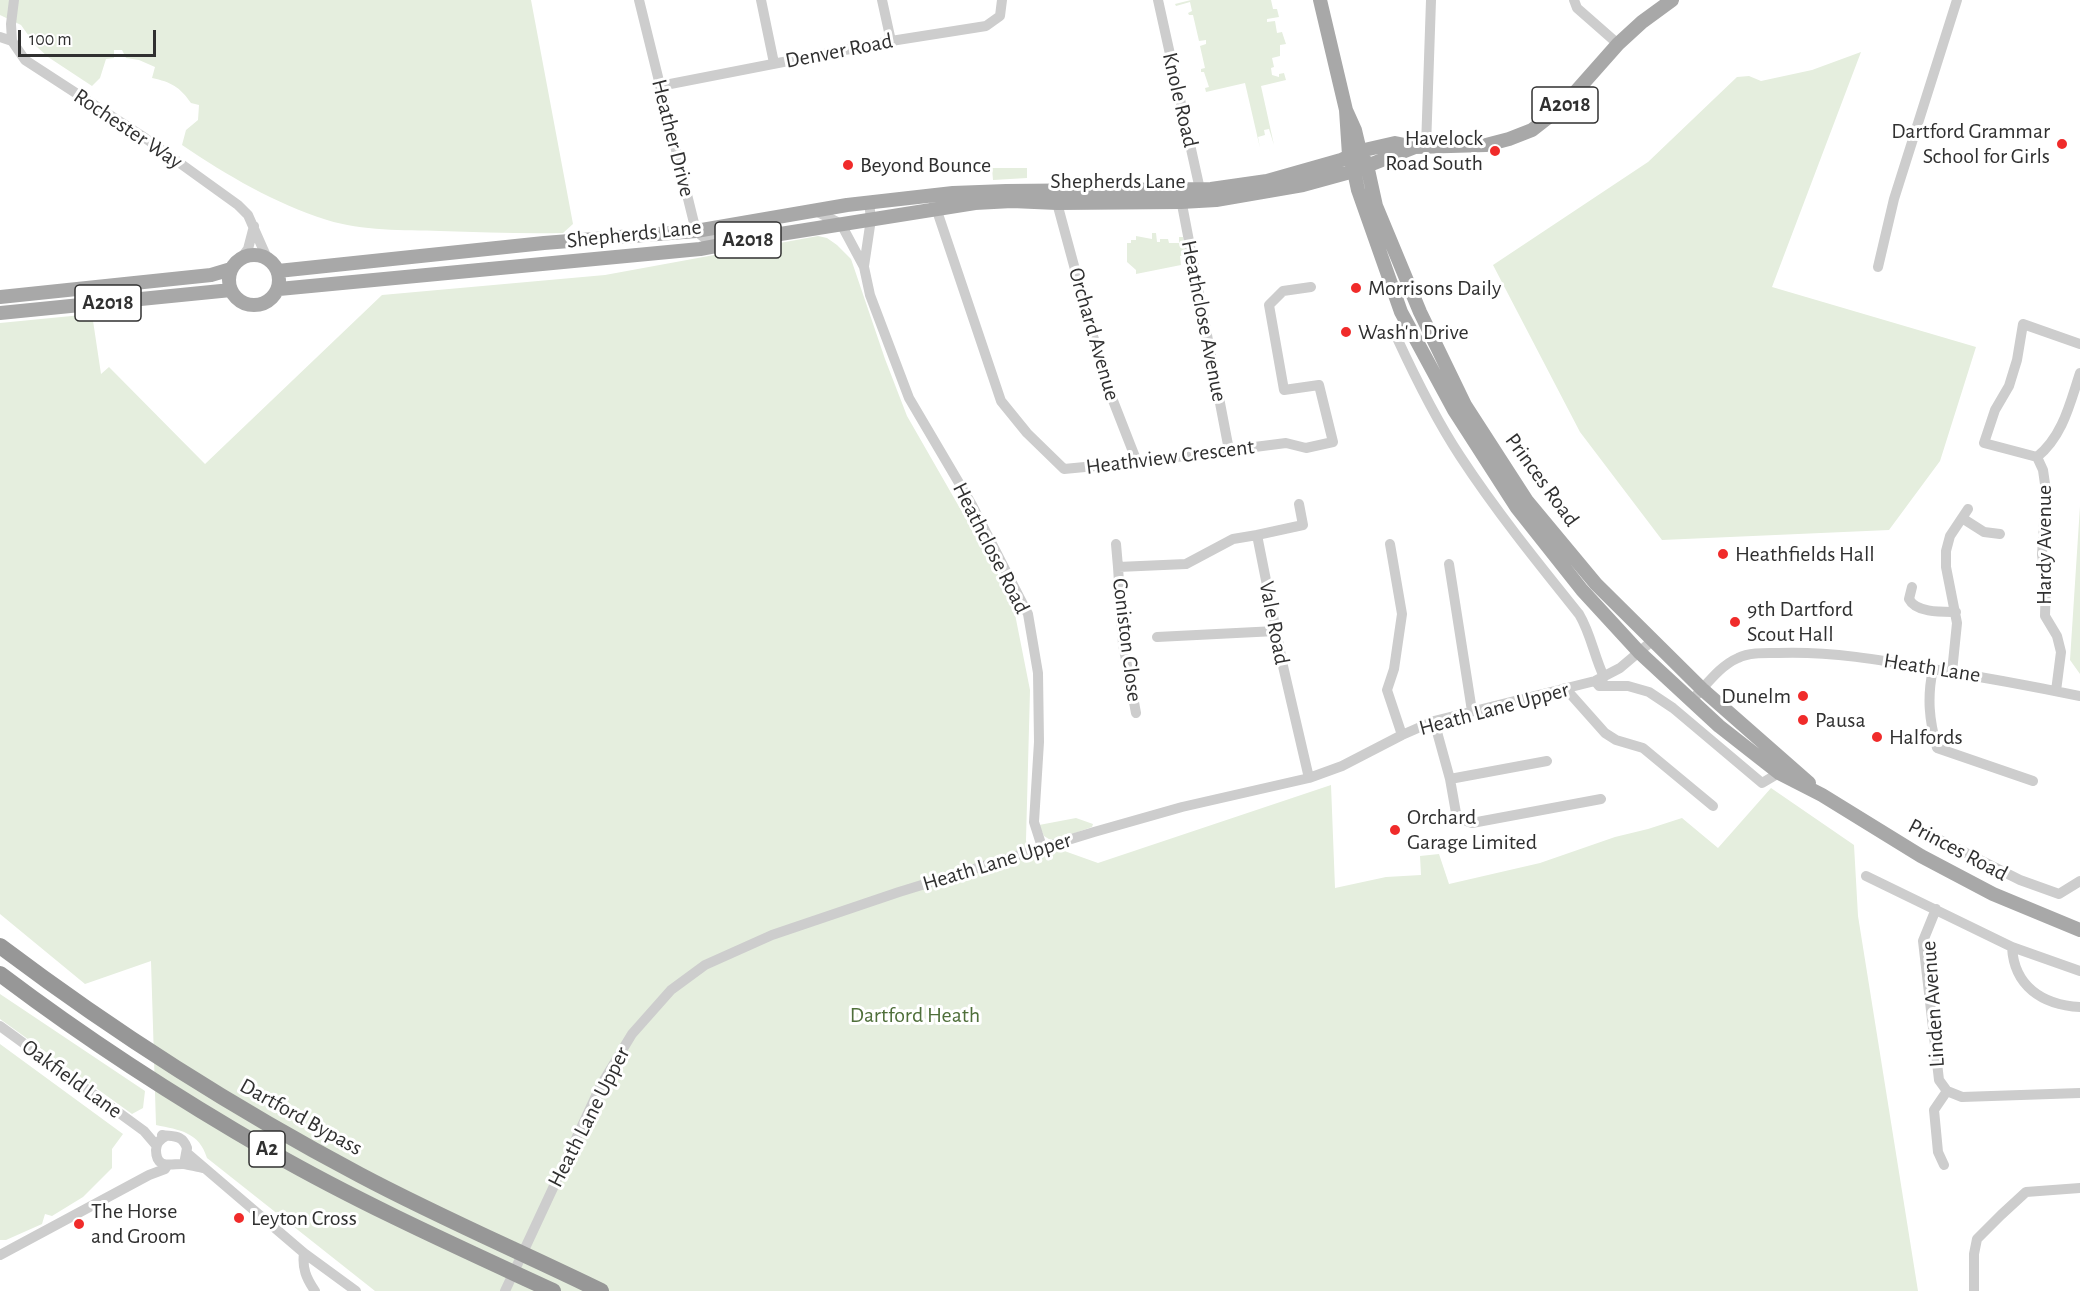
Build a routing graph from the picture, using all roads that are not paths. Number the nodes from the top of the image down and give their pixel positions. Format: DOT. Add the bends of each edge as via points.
graph roads {
  1 [pos="14,0"];
  2 [pos="639,0"];
  3 [pos="761,0"];
  4 [pos="882,0"];
  5 [pos="1002,0"];
  6 [pos="1158,0"];
  7 [pos="1320,0"];
  8 [pos="1431,0"];
  9 [pos="1574,0"];
  10 [pos="1672,0"];
  11 [pos="1957,0"];
  12 [pos="0,37"];
  13 [pos="12,41"];
  14 [pos="891,41"];
  15 [pos="1618,44"];
  16 [pos="774,63"];
  17 [pos="660,86"];
  18 [pos="1420,147"];
  19 [pos="1354,153"];
  20 [pos="1361,168"];
  21 [pos="1201,195"];
  22 [pos="1180,197"];
  23 [pos="869,202"];
  24 [pos="934,202"];
  25 [pos="1057,203"];
  26 [pos="814,210"];
  27 [pos="871,219"];
  28 [pos="841,224"];
  29 [pos="254,226"];
  30 [pos="696,231"];
  31 [pos="774,235"];
  32 [pos="267,258"];
  33 [pos="235,264"];
  34 [pos="864,267"];
  35 [pos="1878,267"];
  36 [pos="278,271"];
  37 [pos="1311,286"];
  38 [pos="279,289"];
  39 [pos="231,291"];
  40 [pos="0,297"];
  41 [pos="0,313"];
  42 [pos="1410,330"];
  43 [pos="2080,344"];
  44 [pos="2080,373"];
  45 [pos="1229,450"];
  46 [pos="2037,457"];
  47 [pos="1137,462"];
  48 [pos="1491,468"];
  49 [pos="1476,478"];
  50 [pos="1299,504"];
  51 [pos="2000,534"];
  52 [pos="1257,535"];
  53 [pos="1116,544"];
  54 [pos="1390,544"];
  55 [pos="1449,564"];
  56 [pos="1118,567"];
  57 [pos="1912,587"];
  58 [pos="1956,612"];
  59 [pos="1276,631"];
  60 [pos="1157,638"];
  61 [pos="1653,640"];
  62 [pos="1639,652"];
  63 [pos="1933,669"];
  64 [pos="1953,672"];
  65 [pos="1599,679"];
  66 [pos="1565,688"];
  67 [pos="1702,689"];
  68 [pos="2056,691"];
  69 [pos="2080,696"];
  70 [pos="1691,701"];
  71 [pos="1472,711"];
  72 [pos="1136,713"];
  73 [pos="1434,721"];
  74 [pos="1402,735"];
  75 [pos="1547,761"];
  76 [pos="1779,773"];
  77 [pos="1310,778"];
  78 [pos="1450,779"];
  79 [pos="2033,781"];
  80 [pos="1822,795"];
  81 [pos="1601,799"];
  82 [pos="1713,806"];
  83 [pos="1922,831"];
  84 [pos="1042,847"];
  85 [pos="1866,876"];
  86 [pos="2080,881"];
  87 [pos="1936,909"];
  88 [pos="2080,930"];
  89 [pos="0,938"];
  90 [pos="0,946"];
  91 [pos="2012,947"];
  92 [pos="2080,971"];
  93 [pos="0,974"];
  94 [pos="65,995"];
  95 [pos="2080,1007"];
  96 [pos="0,1026"];
  97 [pos="1947,1091"];
  98 [pos="2080,1093"];
  99 [pos="144,1131"];
  100 [pos="166,1136"];
  101 [pos="157,1151"];
  102 [pos="188,1153"];
  103 [pos="181,1164"];
  104 [pos="1944,1165"];
  105 [pos="167,1166"];
  106 [pos="203,1168"];
  107 [pos="149,1175"];
  108 [pos="2080,1188"];
  109 [pos="304,1253"];
  110 [pos="0,1255"];
  111 [pos="315,1291"];
  112 [pos="356,1291"];
  113 [pos="505,1291"];
  114 [pos="553,1291"];
  115 [pos="601,1291"];
  116 [pos="1974,1291"];
  1 -- 13 [label="street"];
  2 -- 17 [label="street, Heather Drive"];
  3 -- 16 [label="street"];
  4 -- 14 [label="street"];
  5 -- 14 [label="street, Denver Road" via="1000,16 986,26"];
  6 -- 21 [label="street, Knole Road"];
  7 -- 19 [label="main road, Princes Road" via="1346,110 1355,130"];
  8 -- 18 [label="street"];
  9 -- 15 [label="street" via="1577,8"];
  10 -- 15 [label="main road, Shepherds Lane / A2018"];
  11 -- 35 [label="street" via="1894,199"];
  12 -- 13 [label="street"];
  13 -- 29 [label="street, Rochester Way" via="25,60 213,187 248,215"];
  14 -- 16 [label="street, Denver Road"];
  15 -- 18 [label="main road, Shepherds Lane / A2018" via="1564,105 1532,130 1486,145"];
  16 -- 17 [label="street, Denver Road"];
  17 -- 30 [label="street, Heather Drive"];
  18 -- 19 [label="main road, Shepherds Lane / A2018" via="1395,143"];
  18 -- 20 [label="main road, Shepherds Lane / A2018"];
  19 -- 20 [label="main road, Princes Road"];
  19 -- 21 [label="main road, Shepherds Lane / A2018" via="1267,181"];
  20 -- 21 [label="main road, Shepherds Lane / A2018" via="1265,193"];
  20 -- 42 [label="main road, Princes Road" via="1358,190"];
  20 -- 61 [label="main road, Princes Road" via="1420,312 1465,405 1527,501 1596,584"];
  21 -- 22 [label="main road, Shepherds Lane / A2018"];
  22 -- 24 [label="main road, Shepherds Lane / A2018" via="1006,191"];
  22 -- 25 [label="main road, Shepherds Lane / A2018"];
  22 -- 45 [label="street, Heathclose Avenue"];
  23 -- 24 [label="main road, Shepherds Lane / A2018"];
  23 -- 26 [label="main road, Shepherds Lane / A2018"];
  23 -- 27 [label="street, Heathclose Road"];
  24 -- 25 [label="main road, Shepherds Lane / A2018"];
  24 -- 27 [label="main road, Shepherds Lane / A2018"];
  24 -- 47 [label="street, Heathview Crescent" via="1001,401 1064,470"];
  25 -- 47 [label="street, Orchard Avenue" via="1105,380"];
  26 -- 28 [label="street"];
  26 -- 30 [label="main road, Shepherds Lane / A2018"];
  27 -- 28 [label="main road, Shepherds Lane / A2018"];
  27 -- 34 [label="street, Heathclose Road"];
  28 -- 31 [label="main road, Shepherds Lane / A2018"];
  28 -- 34 [label="street, Heathclose Road"];
  29 -- 32 [label="street, Rochester Way"];
  29 -- 33 [label="street" via="248,249"];
  30 -- 31 [label="street" via="706,239"];
  30 -- 36 [label="main road, Shepherds Lane / A2018"];
  31 -- 38 [label="main road, Shepherds Lane / A2018" via="700,249"];
  32 -- 33 [label="main road, A2018" via="253,255"];
  32 -- 36 [label="main road"];
  33 -- 39 [label="main road" via="229,276"];
  33 -- 40 [label="main road, A2018" via="211,275"];
  34 -- 84 [label="street, Heathclose Road" via="870,294 909,398 972,506 1028,614 1038,673 1034,822"];
  36 -- 38 [label="main road"];
  37 -- 45 [label="street, Heathview Crescent" via="1283,291 1269,305 1284,390 1319,385 1333,442 1306,448 1286,443"];
  38 -- 39 [label="main road, Shepherds Lane / A2018" via="260,305 243,303"];
  39 -- 41 [label="main road, A2018"];
  42 -- 48 [label="main road, Princes Road"];
  42 -- 49 [label="street" via="1397,338 1435,412"];
  43 -- 46 [label="street" via="2023,324 2009,386 1995,410 1984,443"];
  44 -- 46 [label="street, Hardy Avenue" via="2066,416 2050,446"];
  45 -- 47 [label="street, Heathview Crescent"];
  46 -- 68 [label="street, Hardy Avenue" via="2046,491 2042,555 2045,616 2061,652"];
  48 -- 49 [label="street, Princes Road"];
  48 -- 62 [label="main road, Princes Road" via="1575,581"];
  49 -- 65 [label="street" via="1579,614 1598,664"];
  50 -- 52 [label="street" via="1303,525"];
  51 -- 58 [label="street" via="1985,533 1965,514 1950,536 1946,567"];
  52 -- 56 [label="street, Coniston Close" via="1233,539 1186,564"];
  52 -- 59 [label="street, Vale Road"];
  53 -- 56 [label="street, Coniston Close"];
  54 -- 74 [label="street" via="1402,614 1387,690"];
  55 -- 71 [label="street"];
  56 -- 72 [label="street, Coniston Close" via="1123,644"];
  57 -- 58 [label="street" via="1909,598 1915,606"];
  58 -- 64 [label="street"];
  59 -- 60 [label="street"];
  59 -- 77 [label="street, Vale Road"];
  61 -- 62 [label="street, Heath Lane Upper"];
  61 -- 67 [label="main road, Princes Road"];
  62 -- 65 [label="street, Heath Lane Upper"];
  62 -- 70 [label="main road, Princes Road"];
  63 -- 64 [label="street, Heath Lane"];
  63 -- 67 [label="street, Heath Lane" via="1819,653 1757,654 1738,658"];
  63 -- 79 [label="street" via="1929,719 1937,748"];
  64 -- 68 [label="street, Heath Lane"];
  65 -- 66 [label="street, Heath Lane Upper"];
  65 -- 76 [label="street" via="1599,686 1628,686 1673,708 1762,783"];
  66 -- 71 [label="street, Heath Lane Upper"];
  66 -- 82 [label="street" via="1605,733 1643,748"];
  67 -- 70 [label="street, Heath Lane"];
  67 -- 80 [label="main road, Princes Road"];
  68 -- 69 [label="street, Heath Lane"];
  70 -- 76 [label="main road, Princes Road"];
  71 -- 73 [label="street, Heath Lane Upper"];
  73 -- 74 [label="street, Heath Lane Upper"];
  73 -- 78 [label="street"];
  74 -- 77 [label="street, Heath Lane Upper"];
  75 -- 78 [label="street"];
  76 -- 80 [label="main road, Princes Road"];
  77 -- 84 [label="street, Heath Lane Upper" via="1182,807"];
  78 -- 81 [label="street" via="1456,813 1472,823"];
  80 -- 88 [label="main road, Princes Road" via="1931,862 1993,894"];
  83 -- 86 [label="street" via="2020,880 2059,894"];
  84 -- 113 [label="street, Heath Lane Upper" via="772,934 705,965 671,990 632,1034 601,1084"];
  85 -- 87 [label="street"];
  87 -- 91 [label="street"];
  87 -- 97 [label="street, Linden Avenue" via="1923,941 1939,1080"];
  89 -- 94 [label="highway"];
  90 -- 94 [label="highway, Dartford Bypass / A2"];
  91 -- 92 [label="street"];
  91 -- 95 [label="street" via="2017,971 2027,987 2048,1001"];
  93 -- 114 [label="highway, Dartford Bypass / A2" via="151,1079 272,1152 354,1196"];
  94 -- 115 [label="highway, Dartford Bypass / A2" via="186,1076 283,1134"];
  96 -- 99 [label="street, Oakfield Lane"];
  97 -- 98 [label="street" via="1962,1097"];
  97 -- 104 [label="street, Linden Avenue" via="1934,1110 1938,1152"];
  99 -- 100 [label="street, Oakfield Lane"];
  99 -- 101 [label="street, Oakfield Lane"];
  100 -- 101 [label="street"];
  100 -- 102 [label="street, Oakfield Lane" via="182,1138"];
  101 -- 105 [label="street, Oakfield Lane" via="162,1164"];
  101 -- 107 [label="street"];
  102 -- 103 [label="street"];
  102 -- 106 [label="street, Oakfield Lane"];
  103 -- 105 [label="street, Oakfield Lane"];
  103 -- 106 [label="street, Oakfield Lane"];
  105 -- 107 [label="street"];
  106 -- 109 [label="street, Oakfield Lane"];
  107 -- 110 [label="street"];
  108 -- 116 [label="street" via="2021,1195 1977,1239"];
  109 -- 111 [label="street" via="306,1278"];
  109 -- 112 [label="street, Oakfield Lane"];
}
